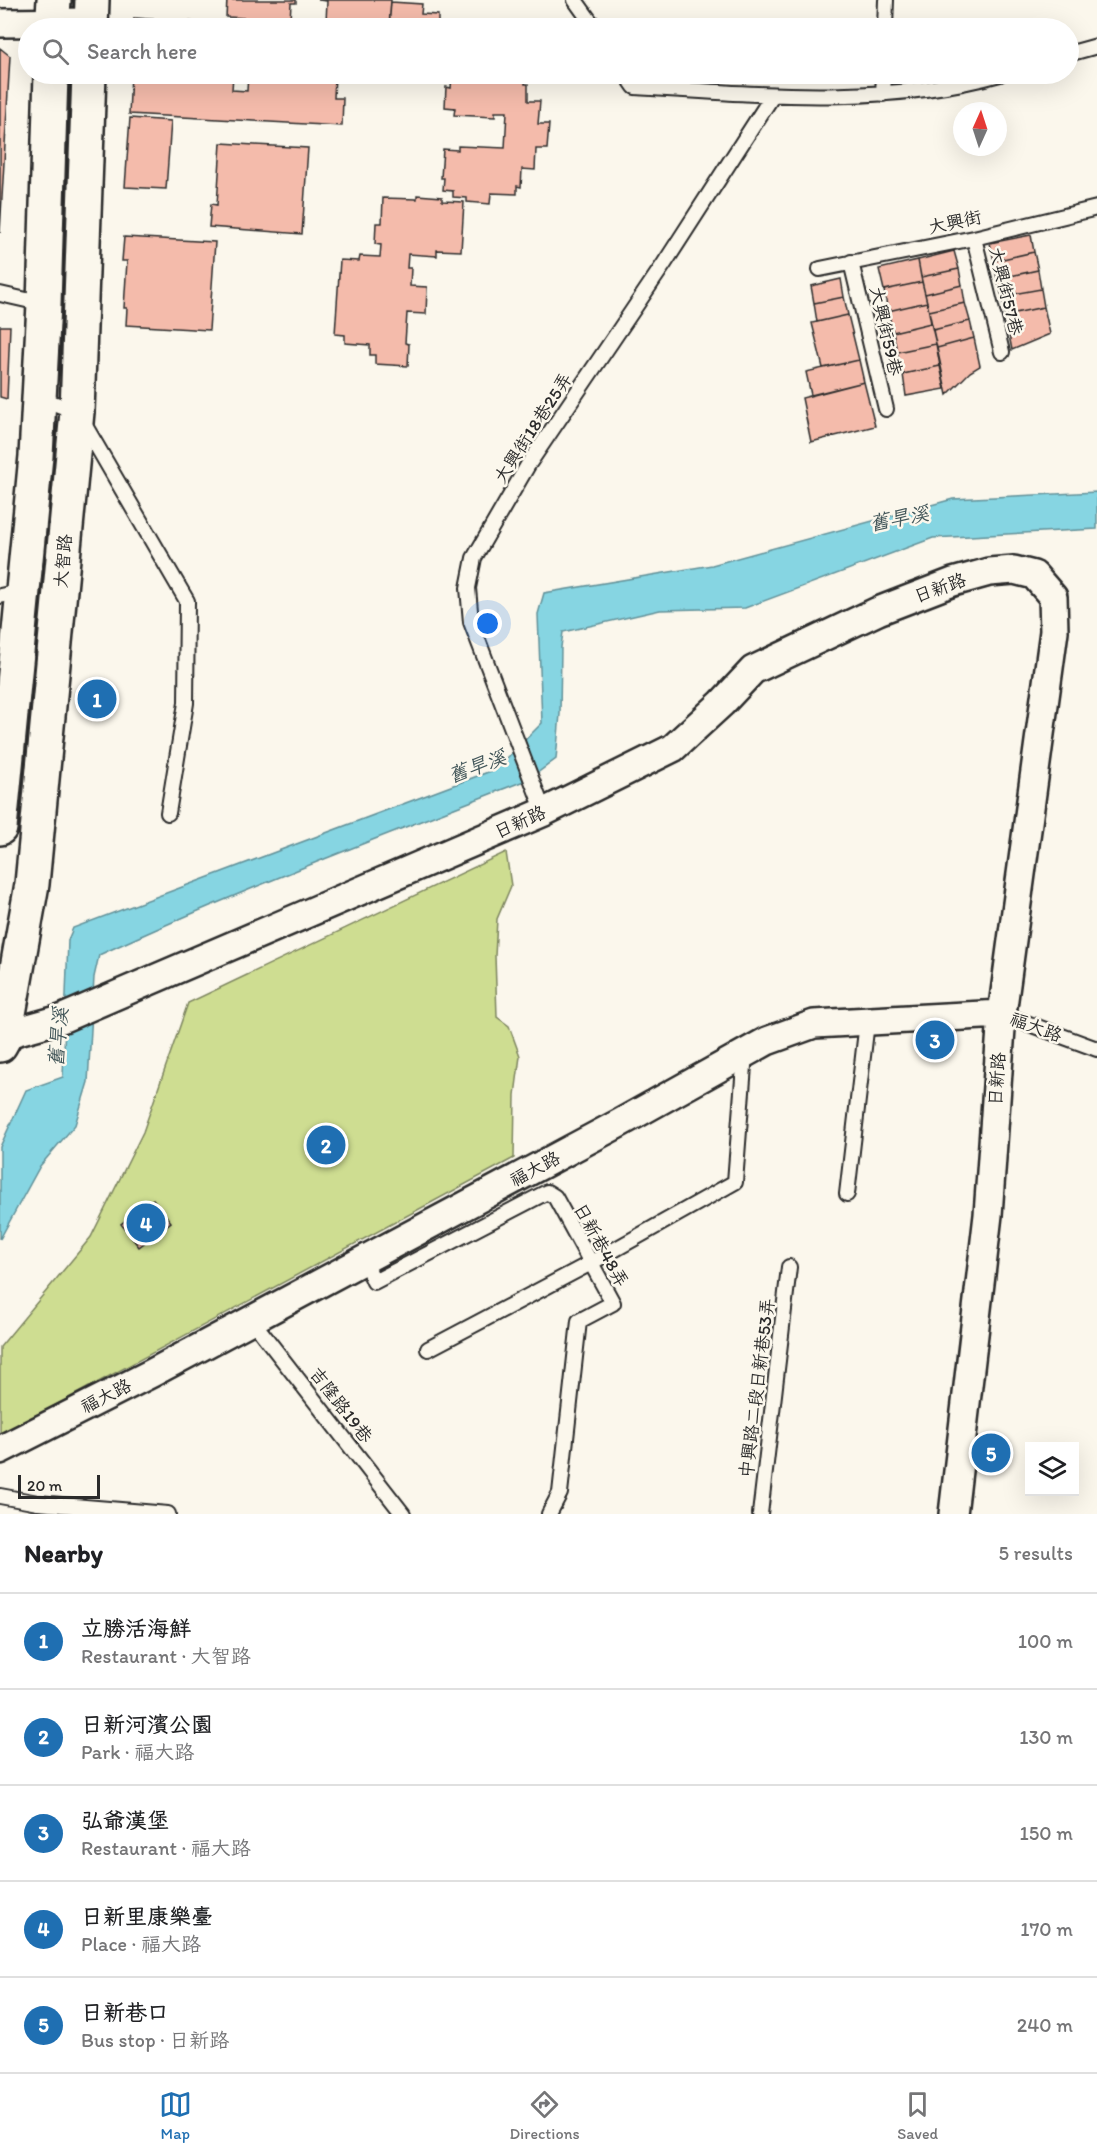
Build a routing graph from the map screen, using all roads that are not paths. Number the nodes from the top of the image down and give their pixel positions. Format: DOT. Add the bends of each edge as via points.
graph roads {
  1 [pos="575,0"];
  2 [pos="886,0"];
  3 [pos="53,17"];
  4 [pos="91,17"];
  5 [pos="588,18"];
  6 [pos="885,18"];
  7 [pos="18,21"];
  8 [pos="0,23"];
  9 [pos="1097,46"];
  10 [pos="1079,51"];
  11 [pos="51,84"];
  12 [pos="89,84"];
  13 [pos="633,84"];
  14 [pos="884,84"];
  15 [pos="951,84"];
  16 [pos="883,94"];
  17 [pos="773,95"];
  18 [pos="1097,208"];
  19 [pos="974,238"];
  20 [pos="851,261"];
  21 [pos="820,268"];
  22 [pos="0,294"];
  23 [pos="44,304"];
  24 [pos="1002,352"];
  25 [pos="40,398"];
  26 [pos="886,409"];
  27 [pos="76,412"];
  28 [pos="11,594"];
  29 [pos="544,812"];
  30 [pos="168,813"];
  31 [pos="0,828"];
  32 [pos="1002,1014"];
  33 [pos="867,1022"];
  34 [pos="2,1039"];
  35 [pos="1097,1049"];
  36 [pos="745,1053"];
  37 [pos="847,1194"];
  38 [pos="364,1259"];
  39 [pos="590,1264"];
  40 [pos="789,1267"];
  41 [pos="251,1319"];
  42 [pos="428,1349"];
  43 [pos="0,1450"];
  44 [pos="0,1496"];
  45 [pos="37,1508"];
  46 [pos="168,1514"];
  47 [pos="403,1514"];
  48 [pos="551,1514"];
  49 [pos="760,1514"];
  50 [pos="953,1514"];
  1 -- 5 [label="lane"];
  2 -- 6 [label="lane"];
  3 -- 4 [label="street"];
  7 -- 8 [label="street"];
  9 -- 10 [label="lane"];
  11 -- 23 [label="street, 大智路"];
  12 -- 27 [label="street, 大智路"];
  13 -- 17 [label="lane"];
  14 -- 16 [label="lane"];
  15 -- 16 [label="lane"];
  16 -- 17 [label="lane"];
  17 -- 29 [label="lane, 大興街18巷25弄" via="528,465 474,558 468,588 471,622"];
  18 -- 19 [label="lane, 大興街"];
  19 -- 20 [label="lane, 大興街"];
  19 -- 24 [label="lane, 大興街57巷"];
  20 -- 21 [label="lane, 大興街"];
  20 -- 26 [label="lane, 大興街59巷"];
  22 -- 23 [label="lane"];
  23 -- 25 [label="street, 大智路"];
  25 -- 27 [label="lane"];
  25 -- 28 [label="street, 大智路"];
  27 -- 30 [label="lane" via="187,602 186,704"];
  27 -- 34 [label="street, 大智路" via="32,884"];
  28 -- 31 [label="street, 大智路"];
  29 -- 32 [label="street, 日新路" via="673,748 753,670 878,611 953,582 1014,570 1034,576 1053,597 1054,631"];
  29 -- 34 [label="street, 日新路" via="61,1019"];
  32 -- 33 [label="street, 福大路"];
  32 -- 35 [label="lane, 福大路"];
  32 -- 50 [label="street, 日新路" via="988,1215"];
  33 -- 36 [label="street, 福大路" via="814,1024"];
  33 -- 37 [label="lane"];
  36 -- 38 [label="street, 福大路"];
  36 -- 39 [label="lane" via="735,1182"];
  38 -- 39 [label="lane, 日新巷48弄" via="374,1282 547,1192 555,1197"];
  38 -- 41 [label="street, 福大路"];
  39 -- 42 [label="lane"];
  39 -- 48 [label="lane, 日新巷48弄" via="613,1303 579,1321 560,1493"];
  40 -- 49 [label="lane, 中興路二段日新巷53弄"];
  41 -- 43 [label="street, 福大路"];
  41 -- 47 [label="lane, 吉隆路19巷"];
  44 -- 45 [label="lane"];
  45 -- 46 [label="lane"];
}
